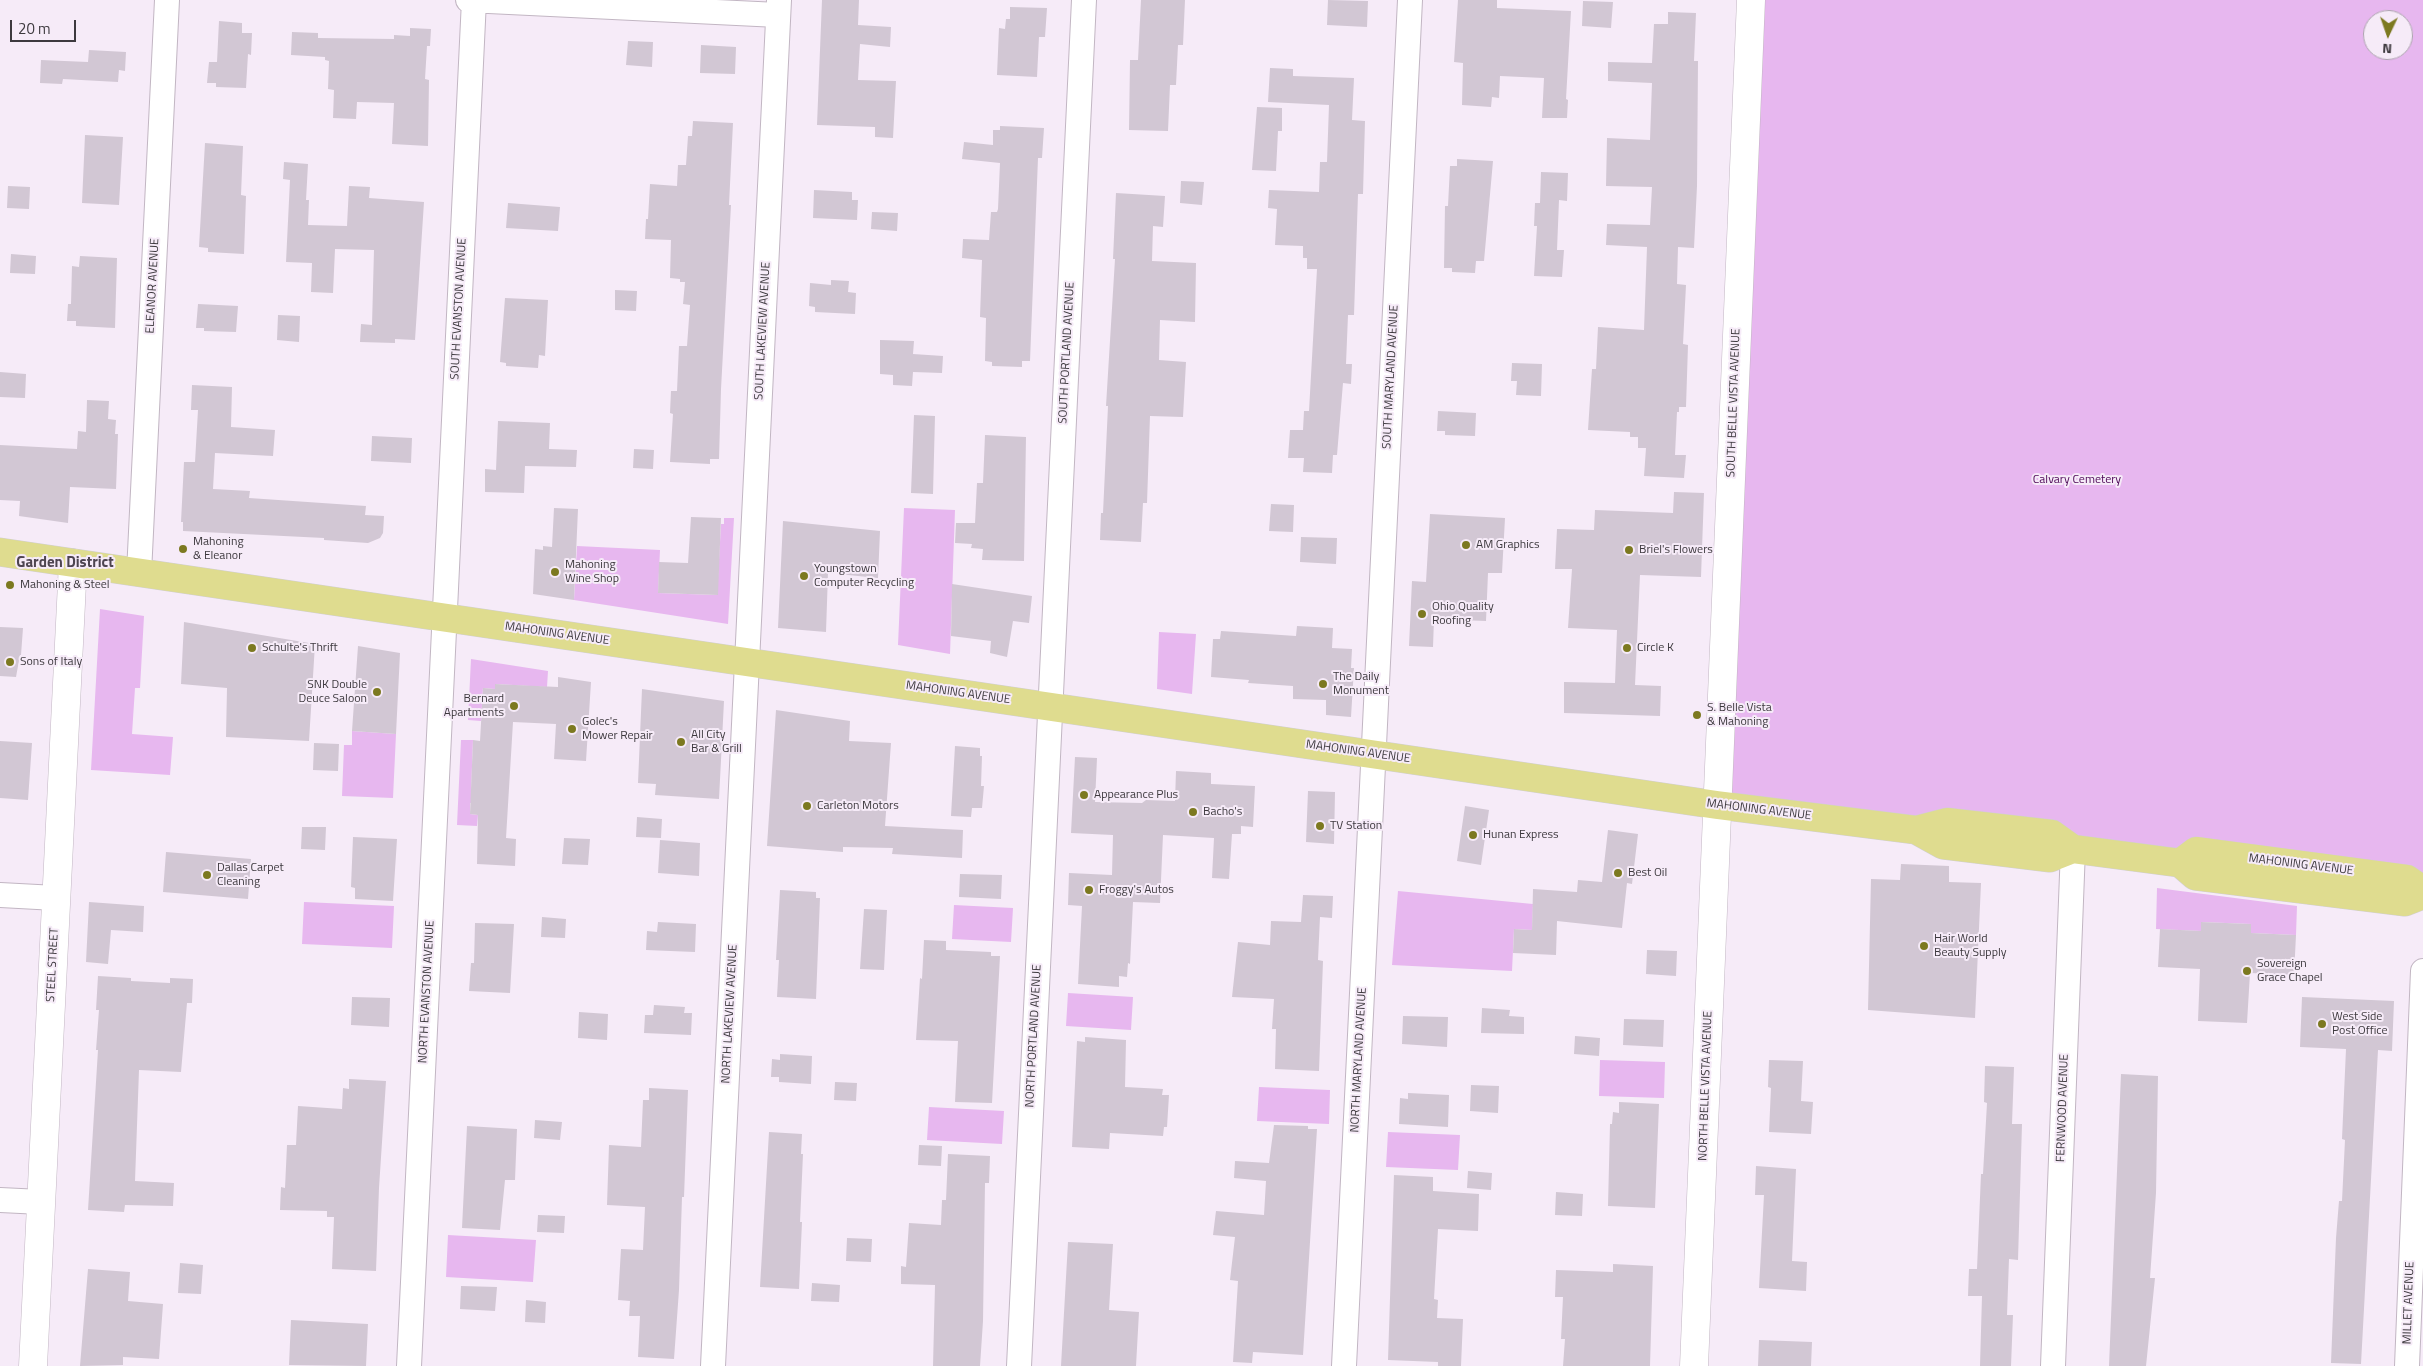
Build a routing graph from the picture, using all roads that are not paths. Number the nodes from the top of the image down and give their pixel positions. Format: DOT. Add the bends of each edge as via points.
graph roads {
  1 [pos="167,0"];
  2 [pos="468,0"];
  3 [pos="474,0"];
  4 [pos="1084,0"];
  5 [pos="1410,0"];
  6 [pos="1751,0"];
  7 [pos="778,8"];
  8 [pos="0,552"];
  9 [pos="73,564"];
  10 [pos="139,573"];
  11 [pos="444,618"];
  12 [pos="748,662"];
  13 [pos="1050,707"];
  14 [pos="1373,754"];
  15 [pos="1717,805"];
  16 [pos="2073,849"];
  17 [pos="2180,863"];
  18 [pos="2423,890"];
  19 [pos="0,895"];
  20 [pos="2423,895"];
  21 [pos="56,898"];
  22 [pos="2423,971"];
  23 [pos="0,1200"];
  24 [pos="41,1202"];
  25 [pos="33,1366"];
  26 [pos="409,1366"];
  27 [pos="713,1366"];
  28 [pos="1018,1366"];
  29 [pos="1344,1366"];
  30 [pos="1694,1366"];
  31 [pos="2053,1366"];
  32 [pos="2407,1366"];
  1 -- 10 [label="street, ELEANOR AVENUE"];
  2 -- 3 [label="street"];
  3 -- 7 [label="street"];
  3 -- 11 [label="street, SOUTH EVANSTON AVENUE"];
  4 -- 13 [label="street, SOUTH PORTLAND AVENUE"];
  5 -- 14 [label="street, SOUTH MARYLAND AVENUE"];
  6 -- 15 [label="street, SOUTH BELLE VISTA AVENUE"];
  7 -- 12 [label="street, SOUTH LAKEVIEW AVENUE"];
  8 -- 9 [label="main road, MAHONING AVENUE"];
  9 -- 10 [label="main road, MAHONING AVENUE"];
  9 -- 21 [label="street, STEEL STREET"];
  10 -- 11 [label="main road, MAHONING AVENUE"];
  11 -- 12 [label="main road, MAHONING AVENUE"];
  11 -- 26 [label="street, NORTH EVANSTON AVENUE"];
  12 -- 13 [label="main road, MAHONING AVENUE"];
  12 -- 27 [label="street, NORTH LAKEVIEW AVENUE"];
  13 -- 14 [label="main road, MAHONING AVENUE"];
  13 -- 28 [label="street, NORTH PORTLAND AVENUE"];
  14 -- 15 [label="main road, MAHONING AVENUE"];
  14 -- 29 [label="street, NORTH MARYLAND AVENUE"];
  15 -- 16 [label="main road, MAHONING AVENUE" via="1916,830 1943,845 2050,858"];
  15 -- 30 [label="street, NORTH BELLE VISTA AVENUE"];
  16 -- 17 [label="main road, MAHONING AVENUE"];
  16 -- 31 [label="street, FERNWOOD AVENUE"];
  17 -- 18 [label="main road, MAHONING AVENUE" via="2196,851 2407,879"];
  17 -- 20 [label="main road, MAHONING AVENUE" via="2195,876 2405,902"];
  19 -- 21 [label="street"];
  21 -- 24 [label="street, STEEL STREET"];
  22 -- 32 [label="street, MILLET AVENUE"];
  23 -- 24 [label="street"];
  24 -- 25 [label="street, STEEL STREET"];
}
